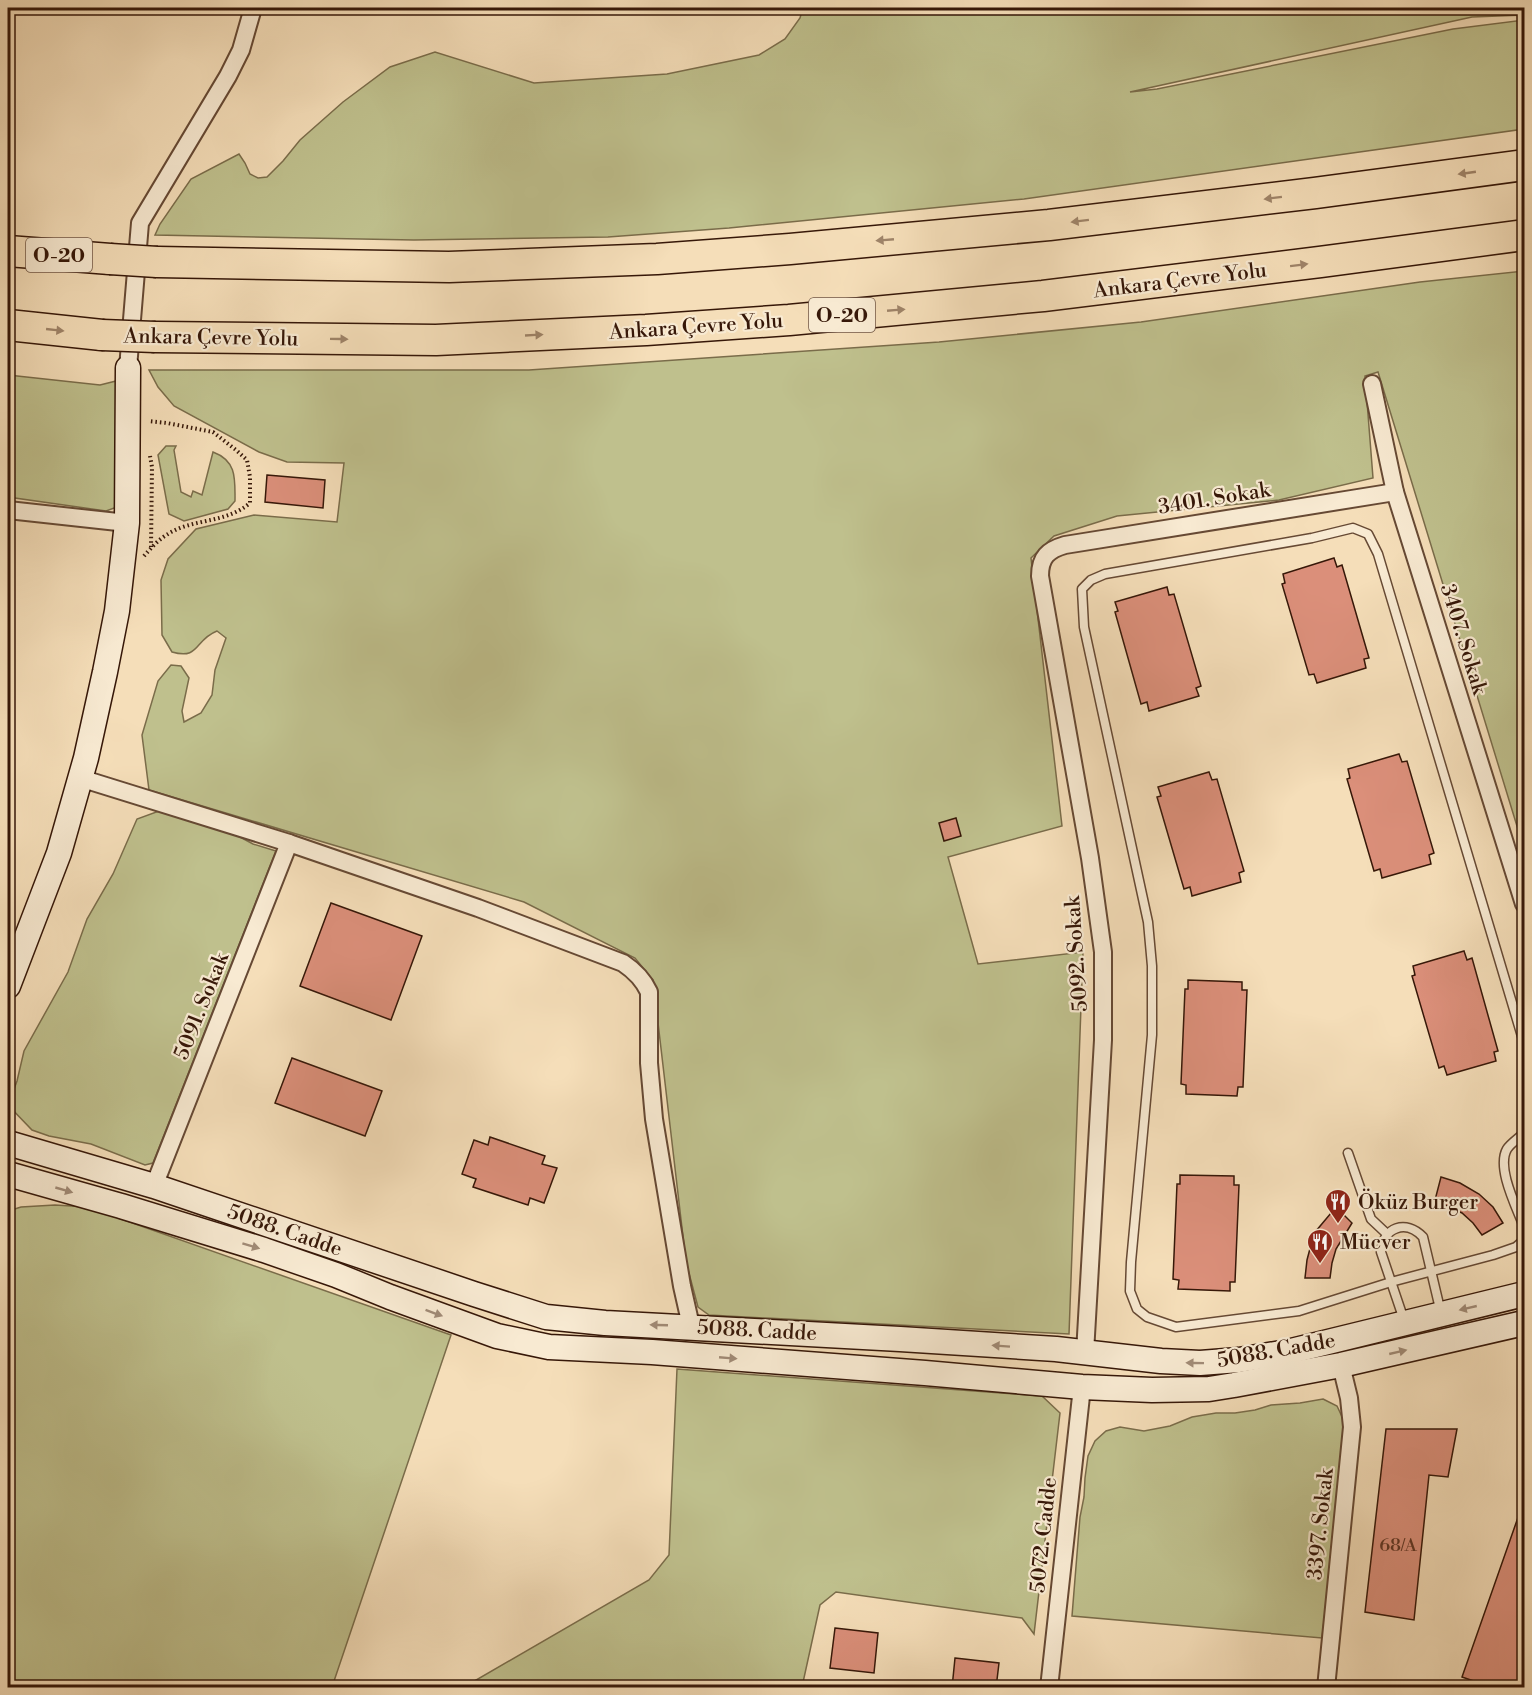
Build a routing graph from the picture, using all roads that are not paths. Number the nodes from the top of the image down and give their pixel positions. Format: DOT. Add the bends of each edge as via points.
graph roads {
  1 [pos="253,8"];
  2 [pos="1524,165"];
  3 [pos="1524,235"];
  4 [pos="8,251"];
  5 [pos="8,326"];
  6 [pos="128,368"];
  7 [pos="1372,384"];
  8 [pos="1395,492"];
  9 [pos="8,510"];
  10 [pos="128,523"];
  11 [pos="1044,557"];
  12 [pos="80,778"];
  13 [pos="289,843"];
  14 [pos="1524,904"];
  15 [pos="8,986"];
  16 [pos="1524,1043"];
  17 [pos="1524,1133"];
  18 [pos="8,1143"];
  19 [pos="1348,1153"];
  20 [pos="8,1174"];
  21 [pos="154,1186"];
  22 [pos="1524,1227"];
  23 [pos="1524,1232"];
  24 [pos="1387,1234"];
  25 [pos="1431,1272"];
  26 [pos="1391,1282"];
  27 [pos="1524,1294"];
  28 [pos="1441,1313"];
  29 [pos="1405,1323"];
  30 [pos="1524,1323"];
  31 [pos="691,1326"];
  32 [pos="1085,1353"];
  33 [pos="1341,1365"];
  34 [pos="1082,1387"];
  35 [pos="1049,1688"];
  36 [pos="1326,1688"];
  1 -- 6 [label="street" via="241,50 228,76 140,224"];
  2 -- 4 [label="highway, O-20, one-way, bridge" via="1048,225 669,258 449,267 157,262"];
  5 -- 3 [label="highway, Ankara Çevre Yolu / O-20, one-way, bridge" via="155,337 436,340 646,330 1044,296"];
  6 -- 10 [label="street"];
  7 -- 8 [label="street, 3407. Sokak"];
  8 -- 11 [label="street, 3401. Sokak" via="1065,545"];
  8 -- 14 [label="street, 3407. Sokak"];
  9 -- 10 [label="street"];
  10 -- 12 [label="street" via="117,611"];
  11 -- 32 [label="street, 5092. Sokak" via="1040,576 1090,858 1102,952 1103,1040"];
  12 -- 13 [label="street"];
  12 -- 15 [label="street" via="58,853"];
  13 -- 21 [label="street, 5091. Sokak"];
  13 -- 31 [label="street" via="623,963 639,976 649,992 654,1119"];
  16 -- 26 [label="lane" via="1378,554 1368,534 1353,528 1090,580 1082,589 1084,627 1148,922 1152,966 1152,1035 1131,1262 1130,1291 1137,1309 1147,1317 1176,1327 1299,1311"];
  17 -- 22 [label="lane" via="1507,1150 1504,1165"];
  18 -- 21 [label="street, 5088. Cadde"];
  19 -- 24 [label="lane" via="1371,1219"];
  20 -- 34 [label="street, 5088. Cadde, one-way" via="264,1250 497,1336 523,1342"];
  31 -- 21 [label="street, 5088. Cadde, one-way" via="546,1317"];
  23 -- 25 [label="lane" via="1524,1240 1516,1247"];
  24 -- 25 [label="lane" via="1398,1227 1418,1232"];
  24 -- 26 [label="lane" via="1382,1252"];
  25 -- 26 [label="lane"];
  25 -- 28 [label="lane"];
  26 -- 29 [label="lane"];
  27 -- 28 [label="street, 5088. Cadde, one-way"];
  28 -- 29 [label="street, 5088. Cadde"];
  29 -- 32 [label="street, 5088. Cadde, one-way" via="1239,1360 1200,1363"];
  33 -- 30 [label="street, 5088. Cadde, one-way"];
  32 -- 31 [label="street, 5088. Cadde, one-way"];
  33 -- 34 [label="street, 5088. Cadde" via="1209,1389"];
  33 -- 36 [label="street, 3397. Sokak" via="1352,1427"];
  34 -- 35 [label="street, 5072. Cadde"];
}
